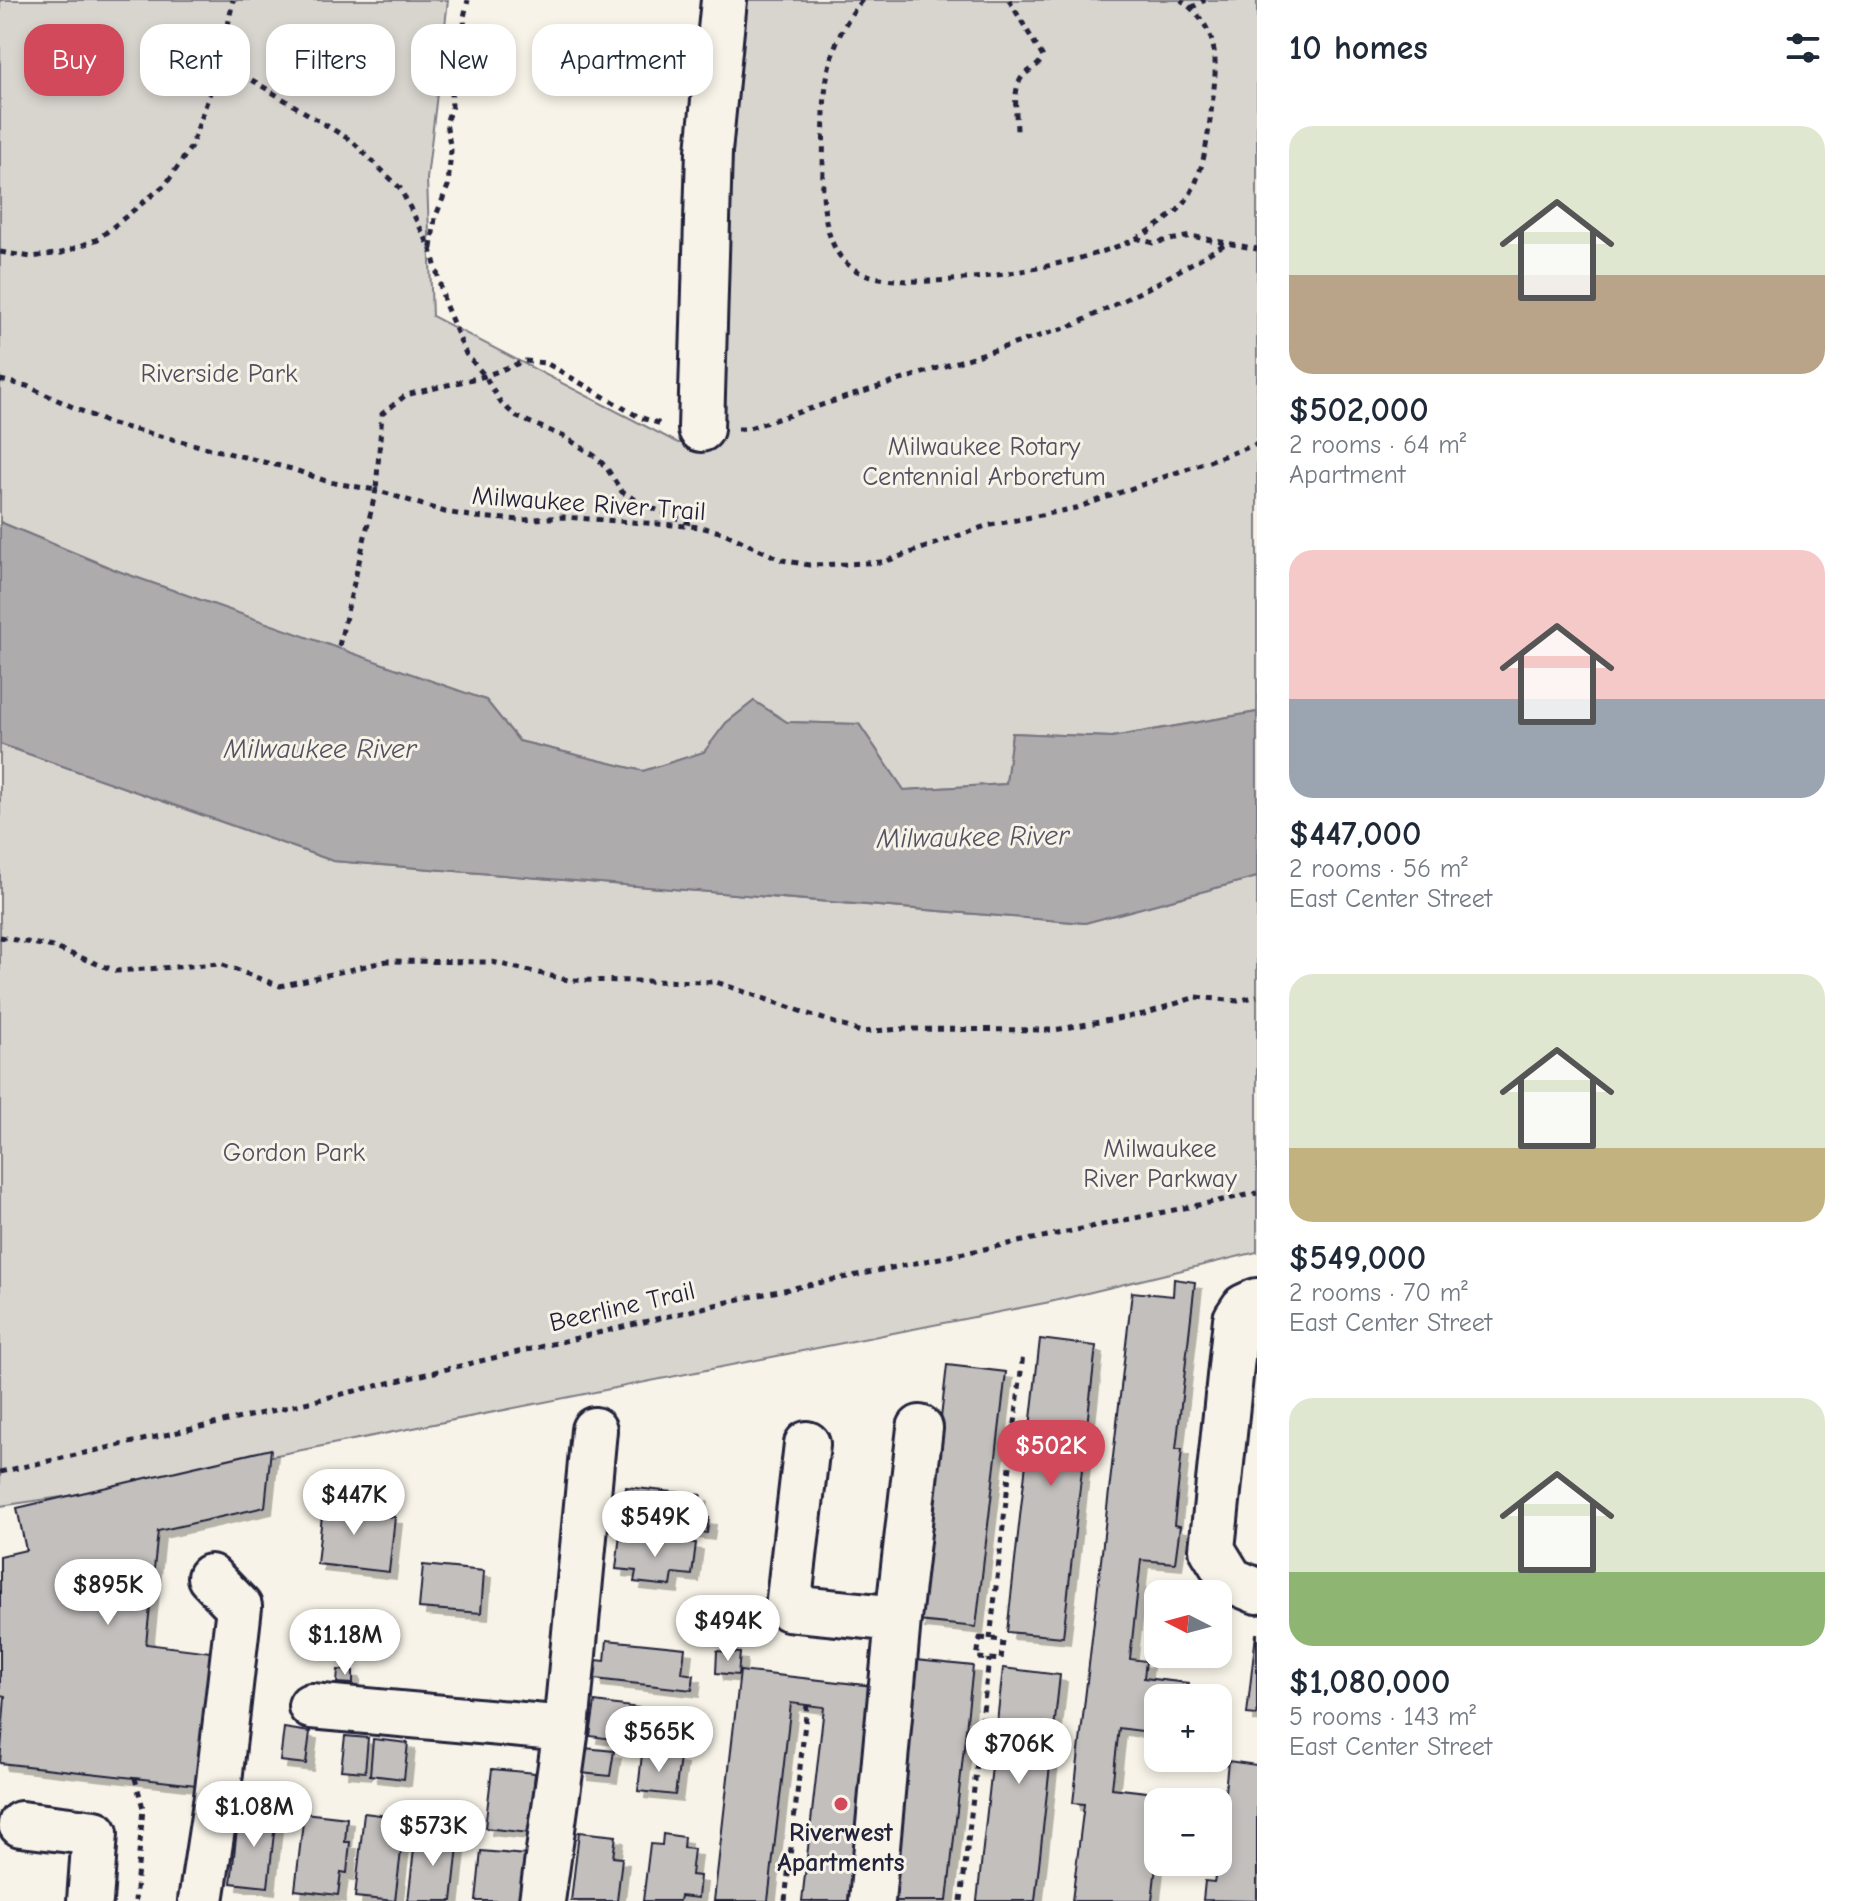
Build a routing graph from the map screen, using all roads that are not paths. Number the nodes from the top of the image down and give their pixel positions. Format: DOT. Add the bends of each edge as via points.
graph roads {
  1 [pos="724,0"];
  2 [pos="701,429"];
  3 [pos="1257,1301"];
  4 [pos="920,1428"];
  5 [pos="594,1430"];
  6 [pos="807,1444"];
  7 [pos="210,1577"];
  8 [pos="1257,1591"];
  9 [pos="898,1619"];
  10 [pos="311,1706"];
  11 [pos="566,1729"];
  12 [pos="21,1824"];
  13 [pos="90,1901"];
  14 [pos="201,1901"];
  15 [pos="542,1901"];
  16 [pos="872,1901"];
  1 -- 2 [label="street" via="709,151"];
  3 -- 8 [label="street" via="1236,1319 1212,1549 1231,1580"];
  4 -- 9 [label="street"];
  5 -- 11 [label="street"];
  6 -- 9 [label="street" via="788,1608"];
  7 -- 14 [label="street" via="239,1607"];
  9 -- 16 [label="street"];
  10 -- 11 [label="street"];
  11 -- 15 [label="street"];
  12 -- 13 [label="street" via="95,1833"];
}
